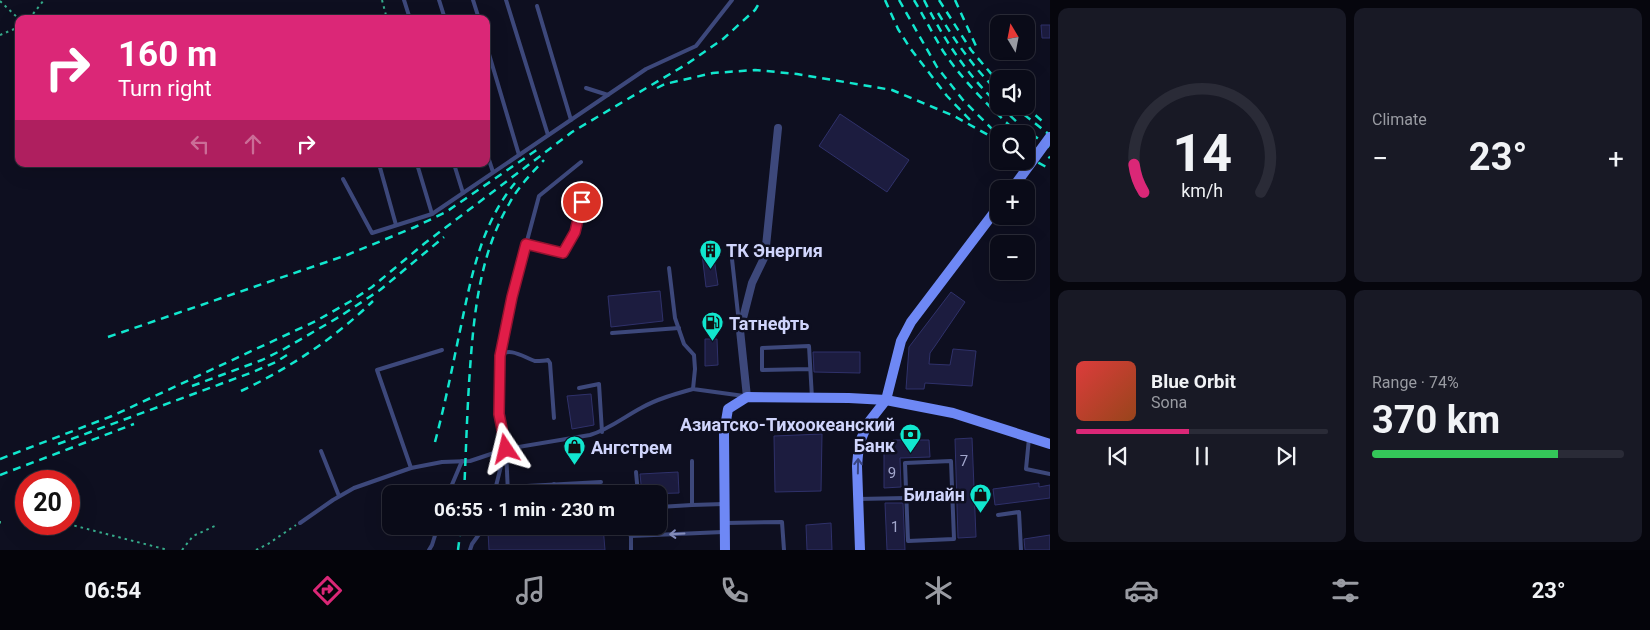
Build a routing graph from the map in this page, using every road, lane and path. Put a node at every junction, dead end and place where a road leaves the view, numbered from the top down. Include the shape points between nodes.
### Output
1 (44, 0) edge
2 (382, 0) edge
3 (404, 0) edge
4 (439, 0) edge
5 (473, 0) edge
6 (506, 0) edge
7 (732, 0) edge
8 (0, 1) edge
9 (537, 6) dead end
10 (15, 15) edge
11 (33, 15) edge
12 (387, 15) edge
13 (409, 15) edge
14 (444, 15) edge
15 (478, 15) edge
16 (15, 29) edge
17 (0, 35) edge
18 (490, 57) edge
19 (586, 88) dead end
20 (608, 95) junction
21 (571, 120) junction
22 (778, 128) dead end
23 (548, 135) junction
24 (1050, 137) edge
25 (519, 155) junction
26 (581, 162) dead end
27 (490, 163) edge
28 (380, 167) edge
29 (418, 167) edge
30 (455, 167) edge
31 (493, 172) junction
32 (343, 179) dead end
33 (1019, 180) edge
34 (463, 193) junction
35 (582, 202) dead end
36 (432, 214) junction
37 (990, 218) edge
38 (396, 226) junction
39 (526, 244) junction
40 (731, 250) dead end
41 (669, 268) dead end
42 (679, 328) junction
43 (740, 330) junction
44 (612, 333) dead end
45 (442, 350) dead end
46 (500, 356) junction
47 (810, 369) junction
48 (578, 388) dead end
49 (693, 389) junction
50 (747, 397) junction
51 (812, 398) junction
52 (886, 400) junction
53 (554, 418) dead end
54 (602, 432) junction
55 (1029, 438) junction
56 (1050, 444) edge
57 (506, 449) junction
58 (322, 451) dead end
59 (462, 461) junction
60 (692, 461) dead end
61 (410, 468) junction
62 (636, 472) dead end
63 (1050, 474) edge
64 (601, 482) dead end
65 (554, 484) joint
66 (452, 485) edge
67 (496, 485) edge
68 (507, 485) edge
69 (530, 485) edge
70 (637, 485) edge
71 (339, 496) junction
72 (906, 498) junction
73 (858, 499) junction
74 (724, 504) junction
75 (692, 505) junction
76 (667, 507) edge
77 (998, 515) dead end
78 (0, 520) edge
79 (300, 522) joint
80 (0, 525) edge
81 (218, 525) dead end
82 (80, 527) edge
83 (724, 527) junction
84 (435, 535) edge
85 (478, 535) edge
86 (631, 536) joint
87 (168, 550) edge
88 (182, 550) edge
89 (256, 550) edge
90 (429, 550) edge
91 (470, 550) edge
92 (631, 550) edge
93 (725, 550) edge
94 (784, 550) edge
95 (860, 550) edge
96 (1021, 550) edge

1 - 11 path
2 - 12 path
3 - 13 lane
4 - 14 lane
5 - 15 lane
6 - 23 lane
7 - 20 lane via 696,46 646,69
8 - 10 path
9 - 21 lane
16 - 17 path
18 - 25 lane
19 - 20 lane
20 - 21 lane
21 - 23 lane
22 - 43 street via 765,256 752,283
23 - 25 lane
24 - 33 main road, bridge
25 - 31 lane
26 - 39 lane via 539,196
27 - 31 lane
28 - 38 lane
29 - 36 lane
30 - 34 lane
31 - 34 lane
32 - 38 lane via 372,233
34 - 36 lane
35 - 39 lane via 575,232 563,253
36 - 38 lane
37 - 52 main road via 911,322 901,341
39 - 46 lane
40 - 43 lane
41 - 42 lane
42 - 44 lane
42 - 49 lane via 684,344 694,355
43 - 50 street
45 - 61 lane via 376,370
46 - 53 lane via 508,351 534,360 548,360
46 - 57 lane via 499,414
47 - 47 lane via 808,346 762,348 762,370
47 - 51 lane
48 - 54 lane via 599,384
49 - 50 lane
49 - 54 lane via 644,407
50 - 51 main road
50 - 74 main road via 728,409 724,433
51 - 52 main road
52 - 55 main road via 953,413
73 -> 52 main road via 859,444 868,423
54 - 57 lane
55 - 56 main road
55 - 63 lane via 1026,469
57 - 59 lane
57 - 67 lane
57 - 68 lane
58 - 71 lane
59 - 61 lane
59 - 66 lane
60 - 75 lane
61 - 71 lane
62 - 70 lane
64 - 65 lane
65 - 69 lane
71 - 79 lane
72 - 72 lane via 905,463 951,461 954,539 908,541
72 - 73 lane
73 - 95 main road
74 - 75 lane
74 - 83 main road
75 - 76 lane
77 - 96 lane via 1019,512
78 - 80 path
79 - 89 path
81 - 88 path via 193,536
82 - 87 path
83 -> 86 lane
83 - 93 main road
83 - 94 lane via 782,522
84 - 90 lane
85 - 91 lane
86 - 92 lane

